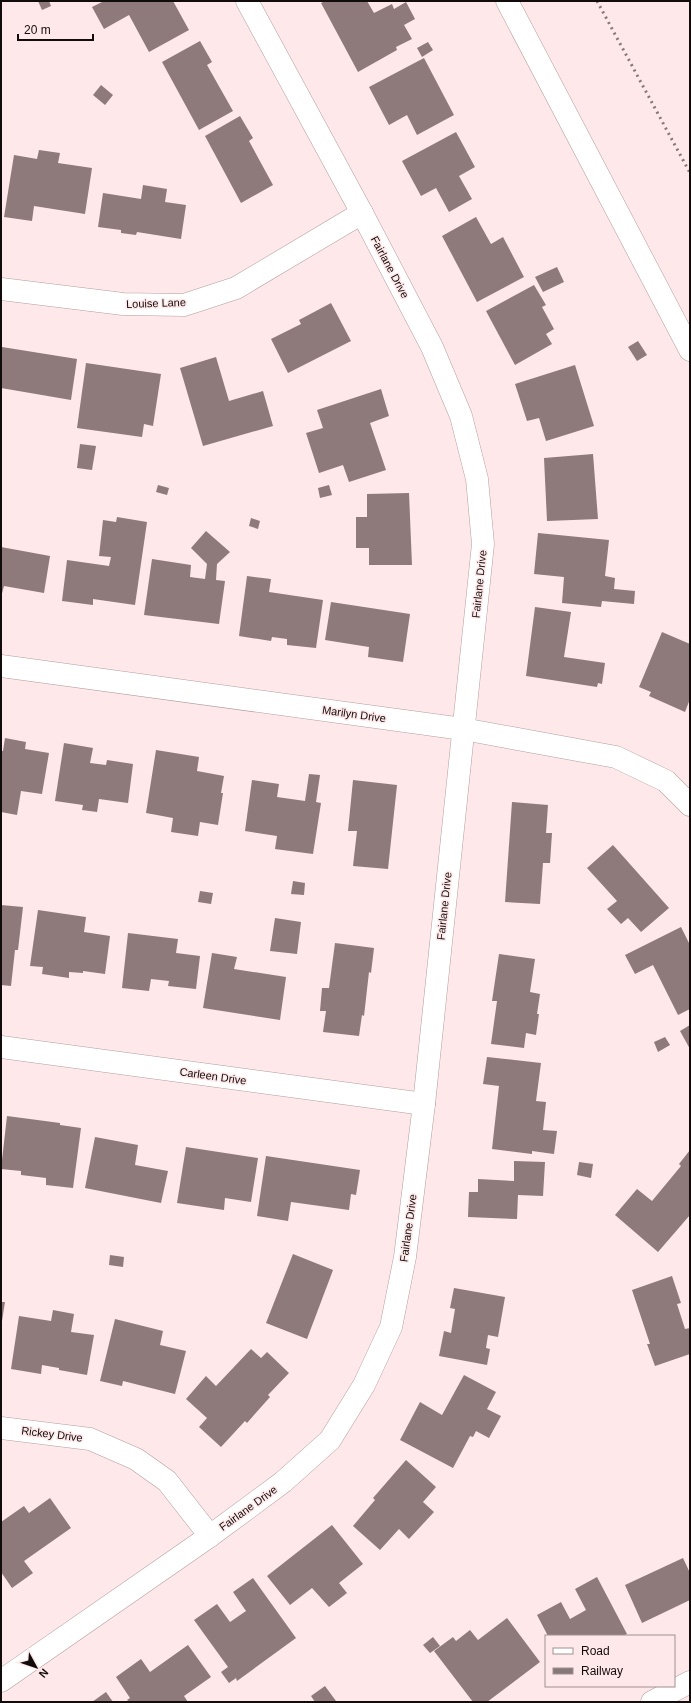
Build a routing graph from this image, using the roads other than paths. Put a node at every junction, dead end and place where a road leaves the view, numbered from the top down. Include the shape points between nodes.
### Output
1 (247, 1) edge
2 (507, 1) edge
3 (362, 213) junction
4 (1, 289) edge
5 (690, 350) edge
6 (1, 666) edge
7 (463, 729) junction
8 (690, 805) edge
9 (1, 1047) edge
10 (424, 1104) junction
11 (1, 1428) edge
12 (210, 1536) junction
13 (1, 1681) edge
14 (690, 1682) edge
15 (652, 1702) edge

1 - 3 street, Fairlane Drive
2 - 5 street
3 - 4 street, Louise Lane via 236,288 184,305 123,304
3 - 7 street, Fairlane Drive via 432,347 461,416 477,479 483,544
6 - 7 street, Marilyn Drive
7 - 8 street, Marilyn Drive via 616,757 666,781
7 - 10 street, Fairlane Drive
9 - 10 street, Carleen Drive
10 - 12 street, Fairlane Drive via 405,1257 391,1327 364,1385 330,1440 284,1482
11 - 12 street, Rickey Drive via 90,1439 136,1459 167,1482
12 - 13 street, Fairlane Drive
14 - 15 street

